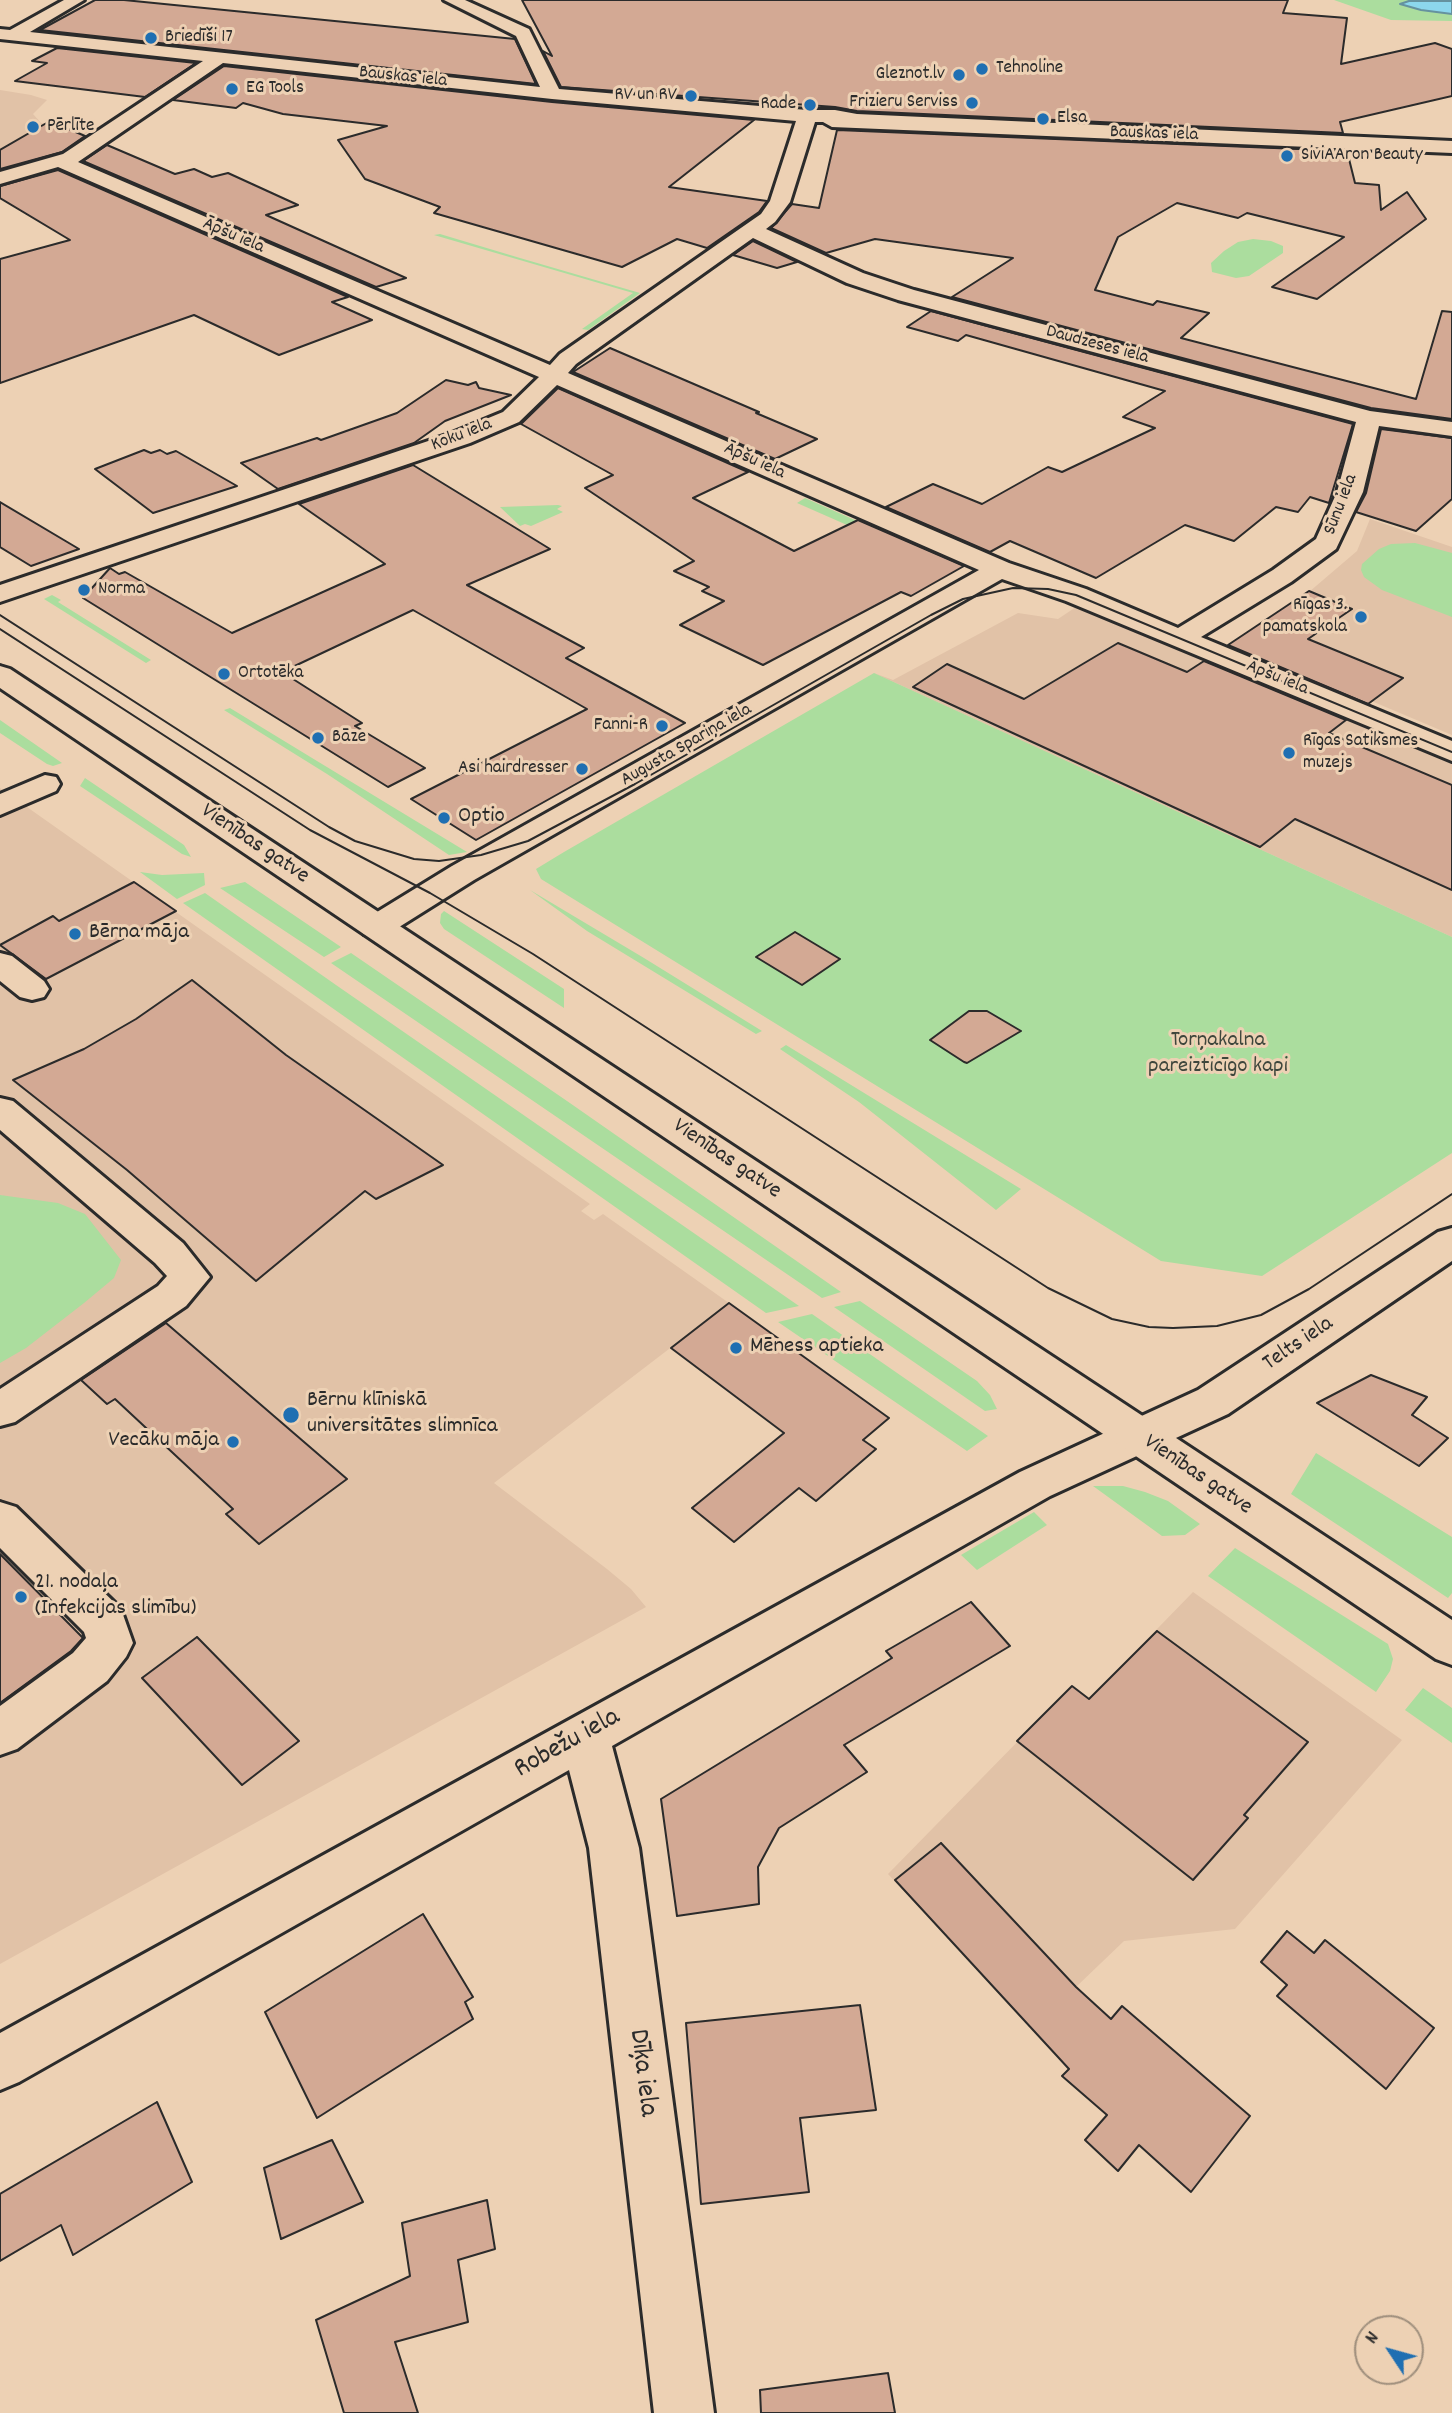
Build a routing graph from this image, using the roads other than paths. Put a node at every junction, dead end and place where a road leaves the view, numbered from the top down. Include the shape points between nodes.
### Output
1 (76, 0) edge
2 (452, 0) edge
3 (512, 11) dead end
4 (523, 33) junction
5 (6, 34) edge
6 (220, 58) junction
7 (552, 94) junction
8 (807, 116) junction
9 (1452, 147) edge
10 (60, 161) junction
11 (0, 178) edge
12 (751, 230) junction
13 (553, 375) junction
14 (1369, 418) junction
15 (1452, 429) edge
16 (1000, 569) junction
17 (0, 594) edge
18 (1179, 639) junction
19 (0, 675) edge
20 (1452, 752) edge
21 (46, 784) dead end
22 (0, 806) edge
23 (376, 927) junction
24 (0, 964) edge
25 (32, 989) dead end
26 (0, 1110) edge
27 (1452, 1242) edge
28 (0, 1410) edge
29 (1140, 1437) junction
30 (0, 1520) edge
31 (1452, 1645) edge
32 (0, 1734) edge
33 (585, 1736) junction
34 (0, 2063) edge
35 (684, 2413) edge

1 - 5 street
2 - 4 street
3 - 4 street
4 - 7 street
5 - 6 street, Bauskas iela
6 - 7 street, Bauskas iela
6 - 10 street via 107,135
7 - 8 street, Bauskas iela
8 - 9 street, Bauskas iela via 843,122
8 - 12 street, Koku iela via 780,202
10 - 11 street
10 - 13 street, Āpšu iela
12 - 13 street, Koku iela via 568,359
12 - 14 street, Daudzeses iela via 855,278 906,295
13 - 16 street, Āpšu iela
13 - 17 street, Koku iela via 511,417 461,438
14 - 15 street, Daudzeses iela
14 - 18 street, Sūnu iela via 1350,492 1327,543
16 - 18 street, Āpšu iela
16 - 23 street, Augusta Spariņa iela via 463,873
18 - 20 street, Āpšu iela
19 - 23 street, Vienības gatve
21 - 22 street
23 - 29 street, Vienības gatve
24 - 25 street
26 - 28 street via 169,1253 190,1277 172,1296
27 - 29 street, Telts iela via 1213,1402
29 - 31 street, Vienības gatve
29 - 33 street, Robežu iela via 1059,1471
30 - 32 street via 105,1623 110,1643 90,1667
33 - 34 street, Robežu iela
33 - 35 street, Dīķa iela via 614,1848

